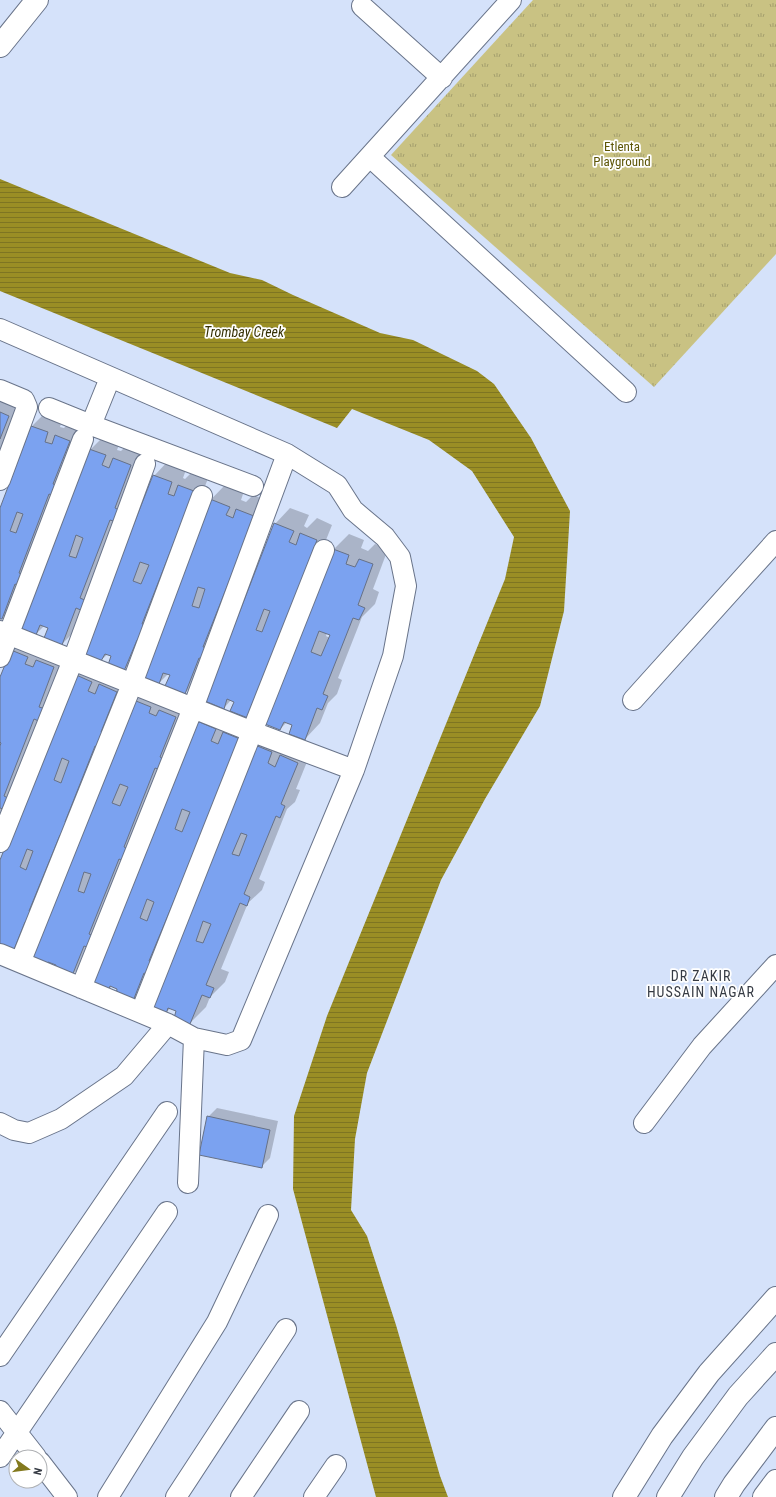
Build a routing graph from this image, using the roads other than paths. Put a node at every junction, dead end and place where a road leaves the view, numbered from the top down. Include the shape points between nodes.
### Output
1 (37, 0) edge
2 (511, 0) edge
3 (362, 6) dead end
4 (0, 46) edge
5 (442, 78) junction
6 (370, 157) junction
7 (342, 188) dead end
8 (0, 329) edge
9 (110, 378) junction
10 (0, 390) edge
11 (626, 392) dead end
12 (49, 408) dead end
13 (87, 432) junction
14 (287, 454) junction
15 (145, 464) dead end
16 (0, 480) edge
17 (254, 486) dead end
18 (202, 496) dead end
19 (776, 540) edge
20 (324, 550) dead end
21 (4, 633) edge
22 (0, 657) edge
23 (73, 660) junction
24 (132, 684) junction
25 (633, 700) dead end
26 (193, 708) junction
27 (253, 732) junction
28 (354, 770) junction
29 (0, 842) edge
30 (24, 953) dead end
31 (0, 954) edge
32 (776, 965) edge
33 (81, 988) junction
34 (141, 1012) junction
35 (168, 1024) junction
36 (194, 1038) junction
37 (167, 1112) dead end
38 (0, 1123) edge
39 (644, 1123) dead end
40 (188, 1183) dead end
41 (168, 1212) dead end
42 (268, 1215) dead end
43 (776, 1298) edge
44 (286, 1329) dead end
45 (776, 1354) edge
46 (0, 1356) edge
47 (0, 1411) edge
48 (299, 1411) dead end
49 (776, 1428) edge
50 (17, 1433) junction
51 (30, 1449) edge
52 (0, 1457) edge
53 (336, 1465) dead end
54 (48, 1472) edge
55 (776, 1481) edge
56 (67, 1497) edge
57 (108, 1497) edge
58 (176, 1497) edge
59 (241, 1497) edge
60 (314, 1497) edge
61 (624, 1497) edge
62 (668, 1497) edge
63 (726, 1497) edge
64 (764, 1497) edge

1 - 4 main road
2 - 5 street
3 - 5 street
5 - 6 street
6 - 7 street
6 - 11 street
8 - 9 street
9 - 13 street
9 - 14 street
10 - 16 street via 24,400 27,407
12 - 13 street
13 - 17 street
13 - 21 street
14 - 26 street
14 - 28 street via 337,485 353,510 385,537 400,557 406,586 393,656
15 - 23 street
18 - 24 street
19 - 25 street
20 - 27 street
21 - 22 street
21 - 23 street
23 - 24 street
23 - 29 street
24 - 26 street
24 - 30 street
26 - 27 street
26 - 33 street
27 - 28 street
27 - 34 street
28 - 36 street via 241,1040 227,1044
31 - 33 street
32 - 39 street via 702,1046
33 - 34 street
34 - 35 street
35 - 36 street
35 - 38 street via 124,1076 62,1119 29,1133 14,1130
36 - 40 street
37 - 46 street
41 - 50 street
42 - 57 street via 217,1322
43 - 61 main road via 709,1373 662,1436
44 - 58 street
45 - 62 main road via 738,1396 693,1457
47 - 50 street
48 - 59 street
49 - 63 main road
50 - 51 street
50 - 52 street
53 - 60 street
54 - 56 street
55 - 64 main road

